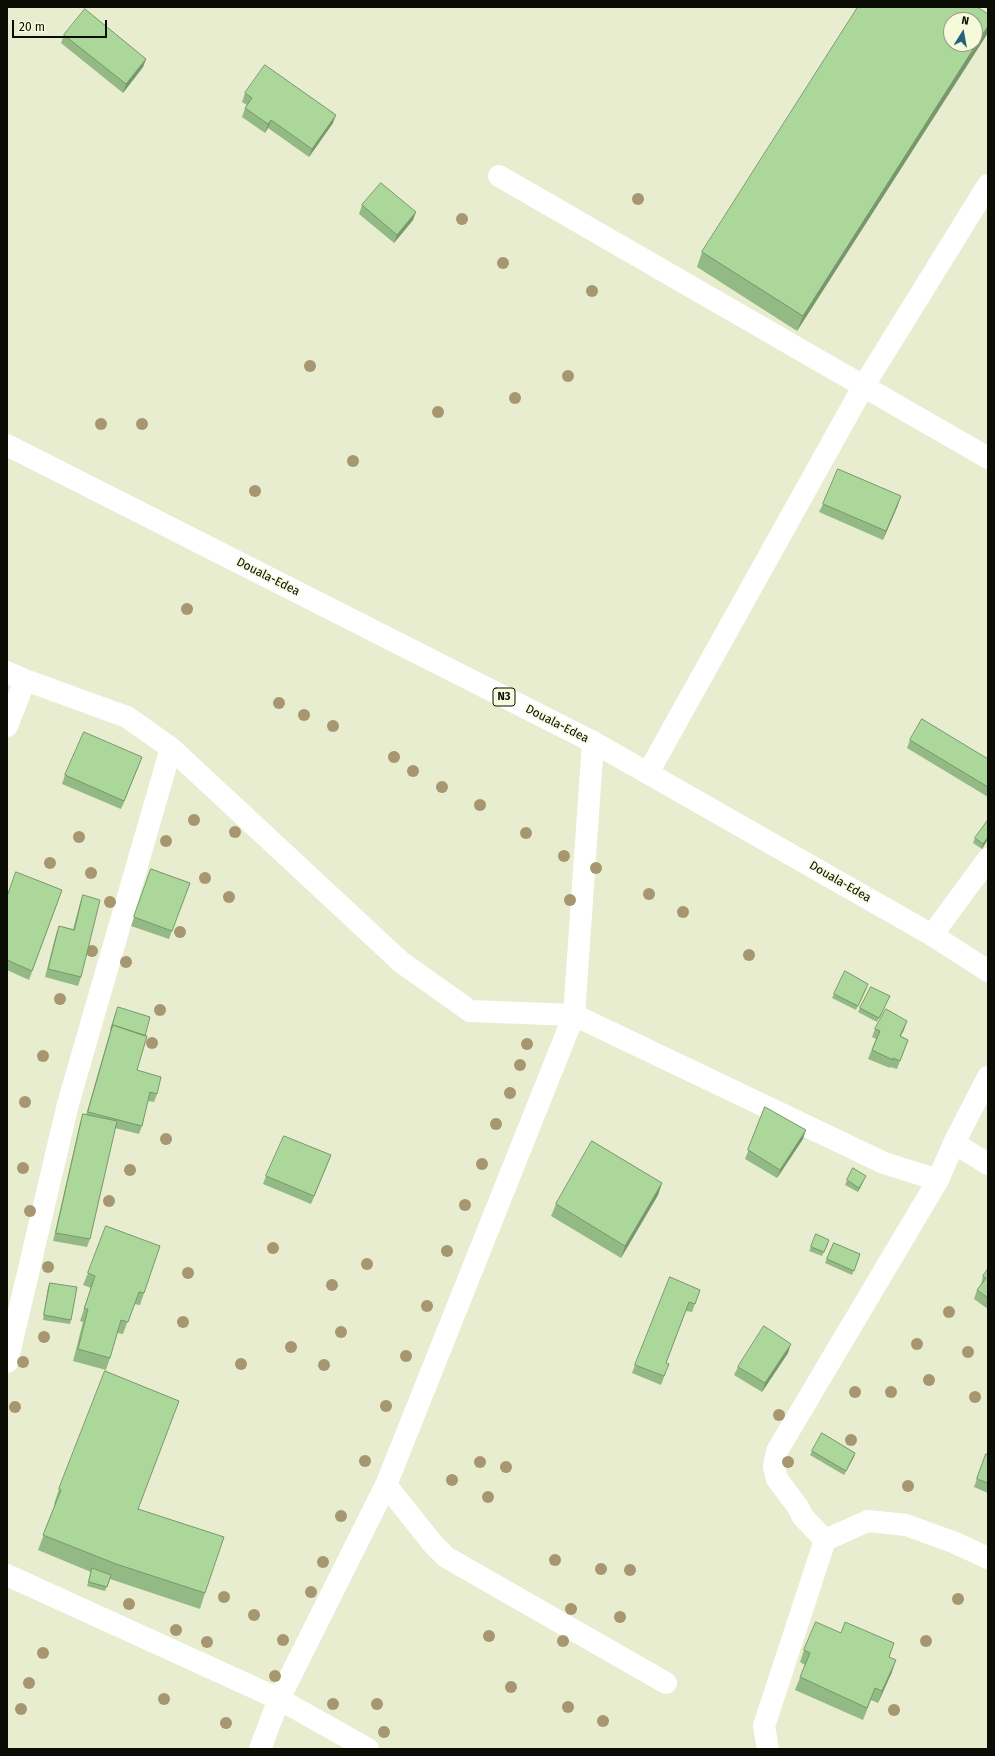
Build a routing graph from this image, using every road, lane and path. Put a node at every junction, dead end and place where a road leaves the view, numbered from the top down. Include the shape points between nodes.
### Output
1 (499, 176) dead end
2 (988, 185) edge
3 (863, 387) junction
4 (7, 445) edge
5 (988, 458) edge
6 (16, 676) edge
7 (7, 726) edge
8 (593, 742) junction
9 (171, 748) junction
10 (648, 773) junction
11 (988, 859) edge
12 (932, 935) junction
13 (988, 971) edge
14 (574, 1015) junction
15 (988, 1077) edge
16 (954, 1143) junction
17 (988, 1164) edge
18 (938, 1180) junction
19 (7, 1362) edge
20 (386, 1485) junction
21 (825, 1540) junction
22 (988, 1558) edge
23 (7, 1575) edge
24 (666, 1683) dead end
25 (279, 1699) junction
26 (260, 1749) edge
27 (368, 1749) edge
28 (768, 1749) edge

1 - 3 main road
2 - 3 main road
3 - 5 main road
3 - 10 main road
4 - 8 main road, Douala-Edea / N3
6 - 7 main road
6 - 9 main road via 127,717
8 - 10 main road, Douala-Edea / N3
8 - 14 main road
9 - 14 main road via 401,962 470,1011
9 - 19 main road via 68,1104
10 - 12 main road, Douala-Edea / N3
11 - 12 main road
12 - 13 main road, Douala-Edea / N3
14 - 18 main road via 884,1163
14 - 20 main road
15 - 16 main road
16 - 17 main road
16 - 18 main road
18 - 21 main road via 777,1451 774,1467 777,1479 803,1517
20 - 24 main road via 432,1544 446,1557
20 - 25 main road
21 - 22 main road via 868,1521 906,1525
21 - 28 main road via 764,1726
23 - 25 main road
25 - 26 main road
25 - 27 main road

